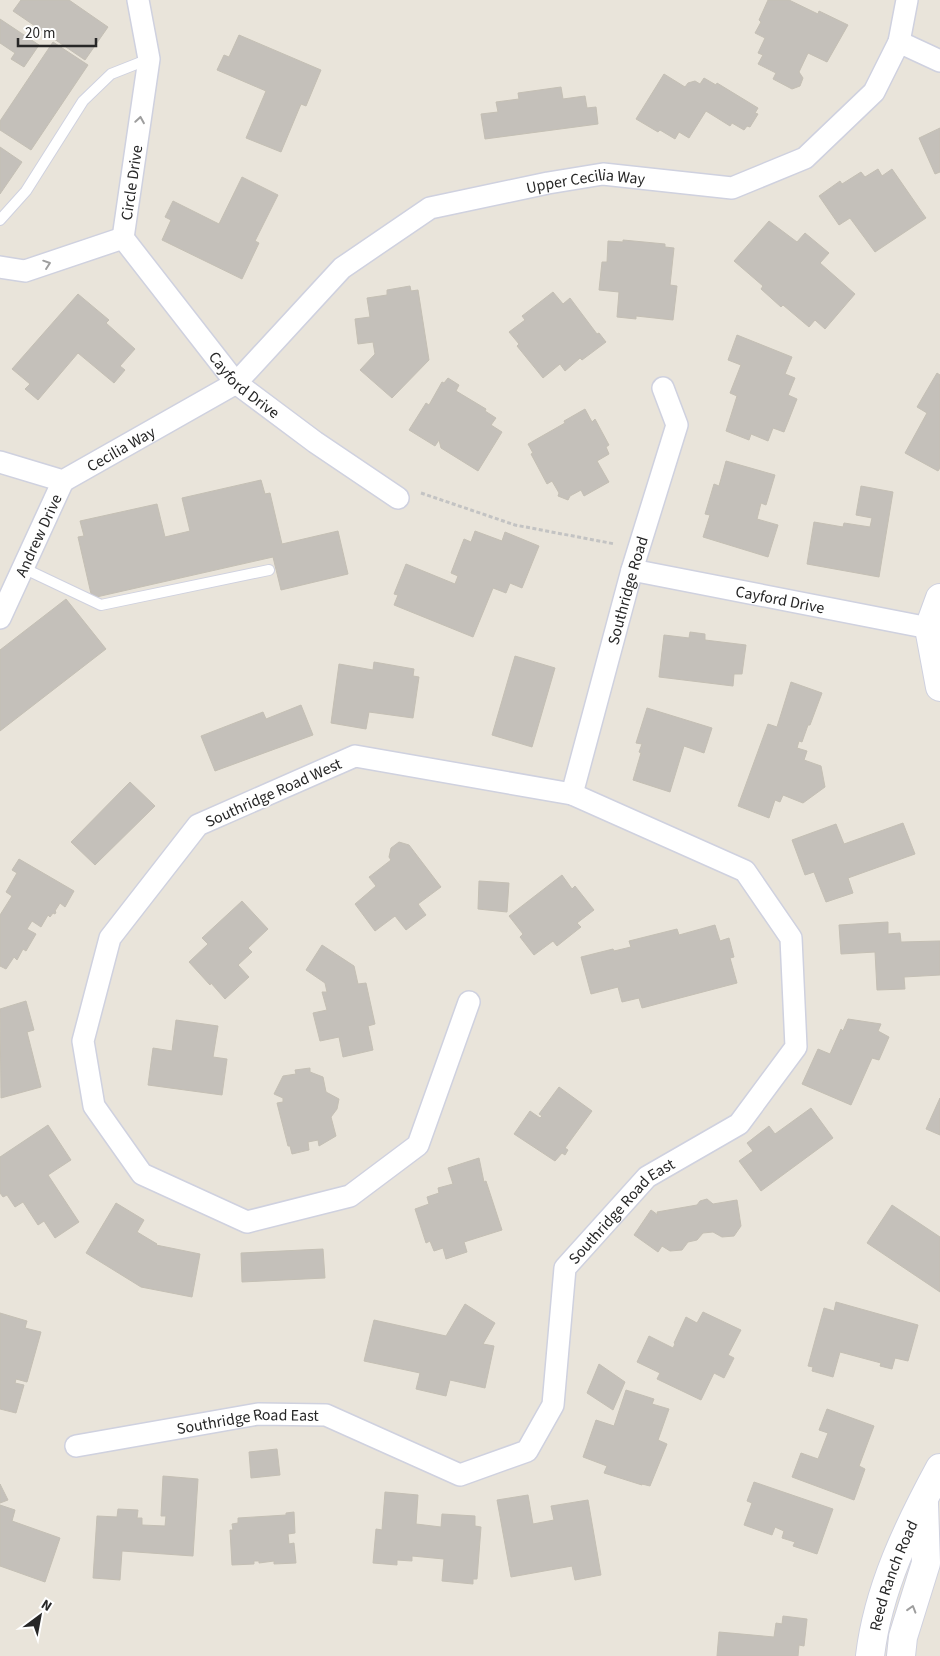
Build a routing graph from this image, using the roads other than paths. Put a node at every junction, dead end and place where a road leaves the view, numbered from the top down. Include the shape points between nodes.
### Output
1 (138, 0) edge
2 (907, 0) edge
3 (899, 42) junction
4 (149, 59) junction
5 (940, 61) edge
6 (0, 220) edge
7 (123, 238) junction
8 (0, 267) edge
9 (236, 383) junction
10 (663, 388) dead end
11 (0, 462) edge
12 (63, 481) junction
13 (407, 495) road end
14 (23, 568) junction
15 (269, 570) dead end
16 (632, 570) junction
17 (940, 598) edge
18 (0, 618) edge
19 (929, 628) junction
20 (940, 686) edge
21 (572, 794) junction
22 (468, 1002) dead end
23 (76, 1446) dead end
24 (940, 1468) edge
25 (932, 1500) edge
26 (870, 1656) edge
27 (901, 1656) edge

1 - 4 street, Circle Drive
2 - 3 street, Upper Cecilia Way
3 - 5 street
3 - 9 street, Upper Cecilia Way via 874,92 805,158 732,188 603,174 430,208 342,268
4 - 6 lane via 111,74 83,101 26,190
7 -> 4 street, Circle Drive
8 -> 7 street, Circle Drive via 25,272
7 - 9 street, Cayford Drive
9 - 12 street, Cecilia Way
9 - 13 street, Cayford Drive via 315,442
10 - 16 street, Southridge Road via 677,425
11 - 12 street
12 - 14 street, Andrew Drive
14 - 15 lane via 101,606
14 - 18 street, Andrew Drive
16 - 19 street, Cayford Drive
16 - 21 street, Southridge Road
17 - 19 street
19 - 20 street
21 - 22 street, Southridge Road West via 355,756 198,825 110,938 82,1041 94,1106 142,1174 247,1222 350,1196 418,1145
21 - 23 street, Southridge Road East via 746,871 791,938 796,1048 739,1124 647,1177 565,1268 553,1405 527,1451 460,1475 326,1416 258,1414
24 - 25 street, Reed Ranch Road
25 - 26 street, Reed Ranch Road via 895,1559 873,1630
27 -> 25 street, Reed Ranch Road via 903,1637 926,1563

